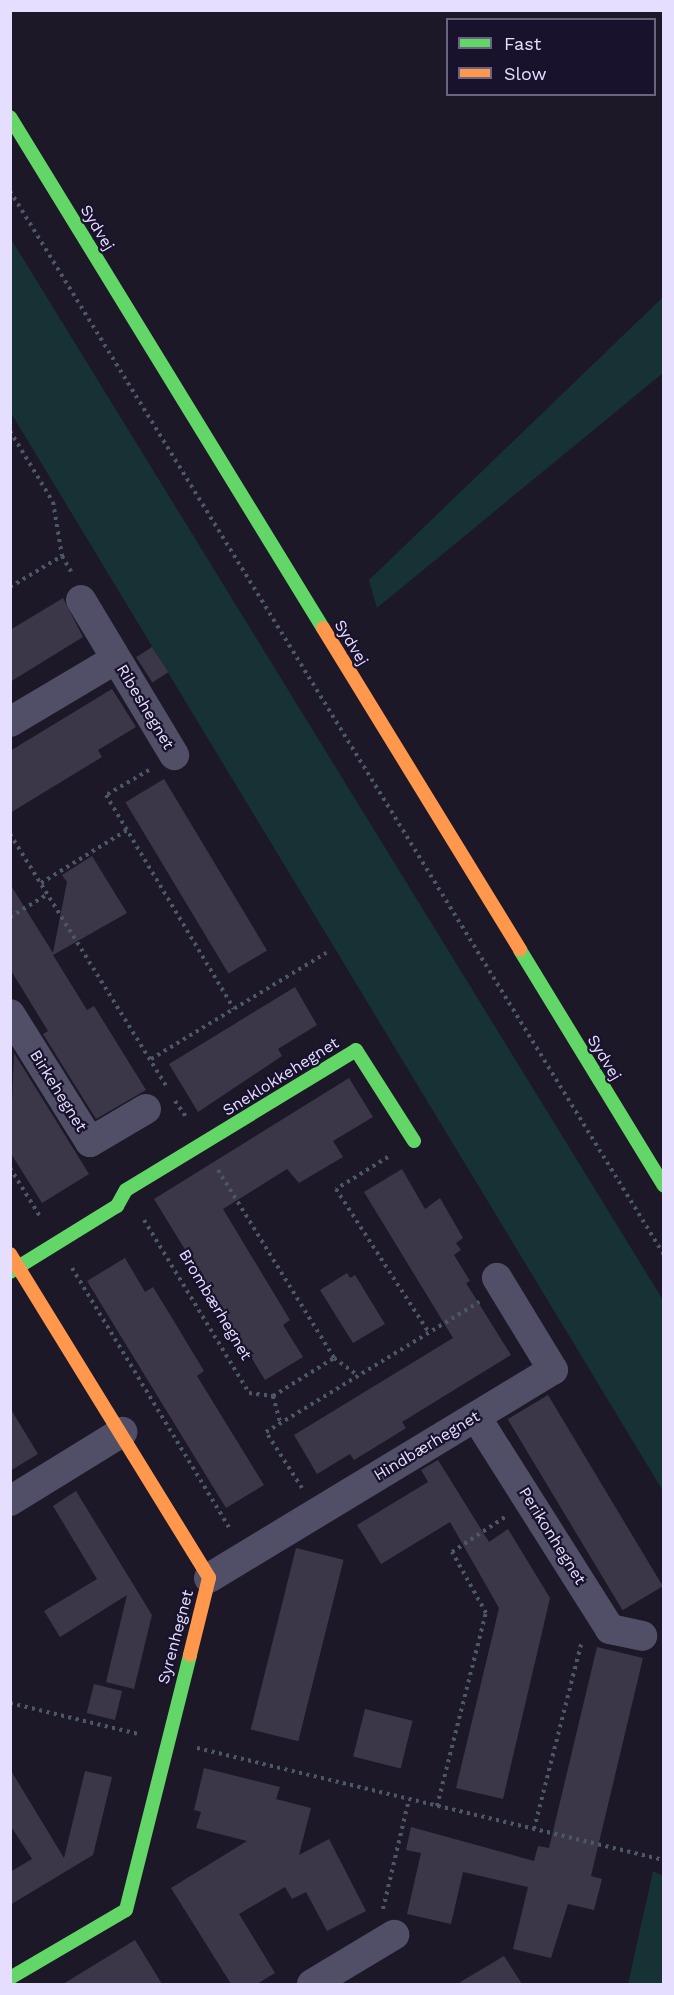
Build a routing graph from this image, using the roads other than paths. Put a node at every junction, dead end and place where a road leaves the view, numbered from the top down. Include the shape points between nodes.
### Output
1 (10, 117) edge
2 (81, 600) road end
3 (116, 659) junction
4 (10, 722) edge
5 (174, 755) road end
6 (10, 1014) edge
7 (146, 1109) dead end
8 (414, 1141) road end
9 (663, 1186) edge
10 (10, 1254) edge
11 (14, 1269) edge
12 (500, 1283) road end
13 (476, 1416) junction
14 (122, 1432) junction
15 (10, 1502) edge
16 (209, 1578) junction
17 (642, 1636) dead end
18 (394, 1935) road end
19 (10, 1978) edge
20 (312, 1984) edge

1 - 9 street, Sydvej
2 - 3 street, Ribeshegnet
3 - 4 street
3 - 5 street, Ribeshegnet
6 - 7 street, Birkehegnet via 90,1142
8 - 11 street, Sneklokkehegnet via 356,1050 126,1190 117,1206
10 - 11 street, Syrenhegnet
11 - 14 street, Syrenhegnet
12 - 13 street, Hindbærhegnet via 553,1370
13 - 16 street, Hindbærhegnet
13 - 17 street, Perikonhegnet via 610,1629
14 - 15 street
14 - 16 street, Syrenhegnet
16 - 19 street, Syrenhegnet via 126,1910
18 - 20 street

